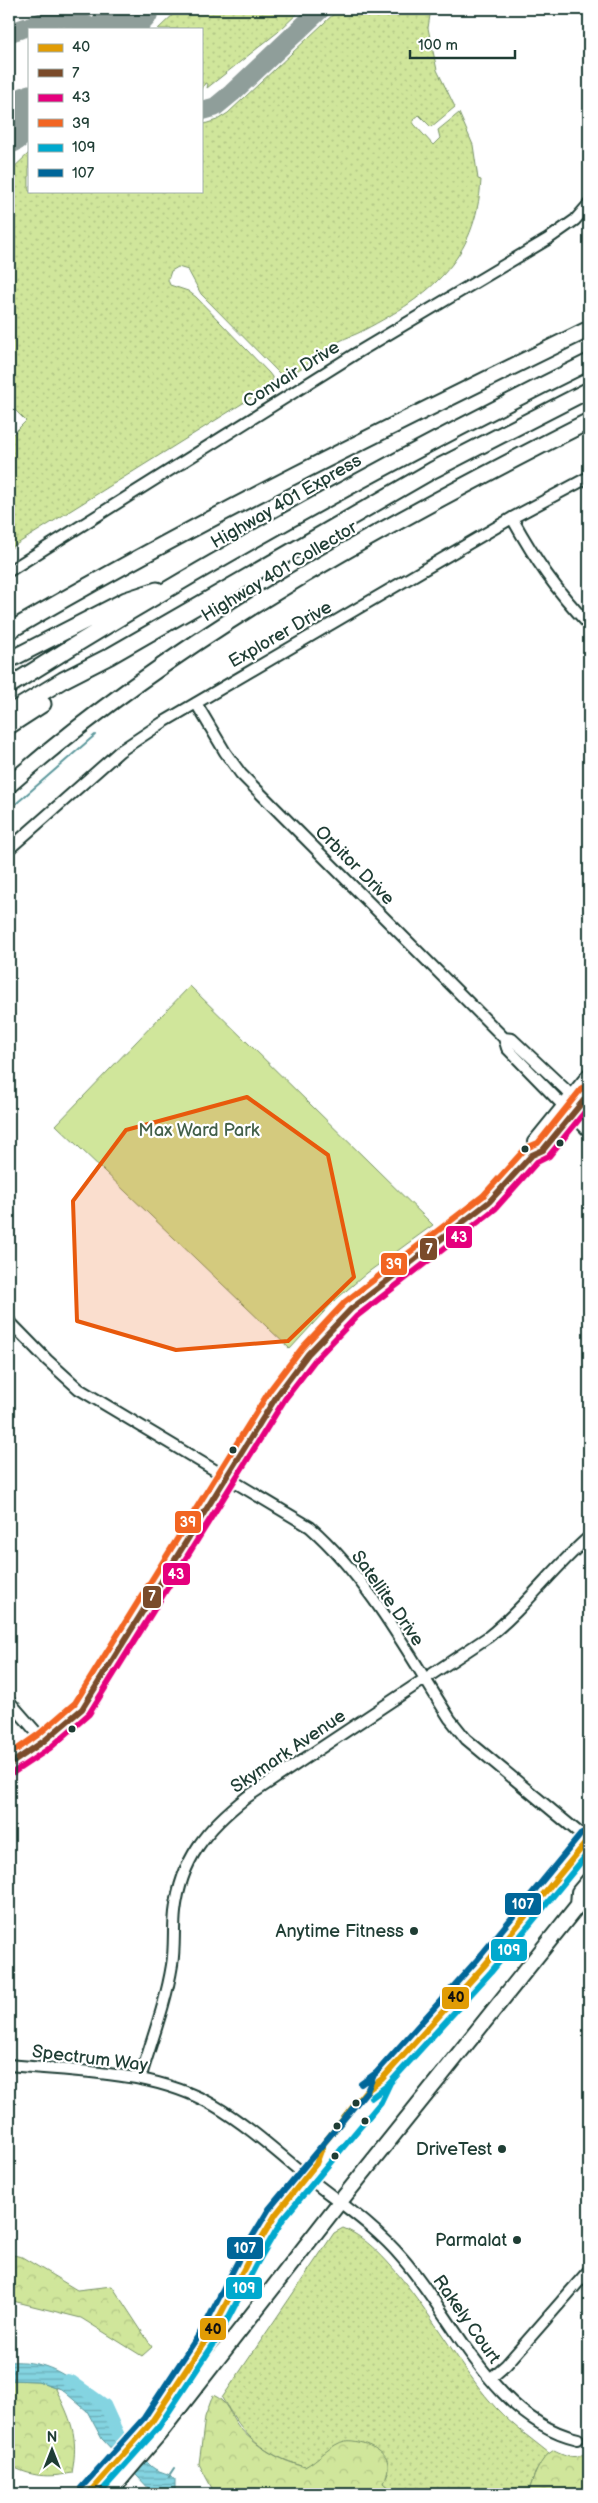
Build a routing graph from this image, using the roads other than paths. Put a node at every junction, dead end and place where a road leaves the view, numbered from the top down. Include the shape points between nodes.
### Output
1 (589, 204) edge
2 (589, 329) edge
3 (589, 362) edge
4 (589, 390) edge
5 (589, 421) edge
6 (589, 477) edge
7 (512, 518) junction
8 (9, 571) edge
9 (184, 581) junction
10 (589, 625) edge
11 (9, 631) edge
12 (110, 656) junction
13 (9, 660) edge
14 (9, 686) edge
15 (196, 703) junction
16 (9, 714) edge
17 (9, 726) edge
18 (9, 786) edge
19 (9, 849) edge
20 (504, 1038) junction
21 (589, 1074) edge
22 (589, 1094) edge
23 (571, 1096) junction
24 (564, 1104) junction
25 (580, 1106) junction
26 (572, 1115) junction
27 (589, 1115) edge
28 (589, 1132) edge
29 (532, 1155) junction
30 (9, 1321) edge
31 (227, 1478) junction
32 (589, 1537) edge
33 (425, 1680) junction
34 (9, 1701) edge
35 (44, 1741) junction
36 (9, 1765) edge
37 (589, 1841) edge
38 (589, 1880) edge
39 (589, 1896) edge
40 (578, 1905) junction
41 (9, 2065) edge
42 (140, 2079) junction
43 (340, 2202) junction
44 (589, 2270) edge
45 (490, 2379) junction
46 (578, 2439) dead end
47 (108, 2494) edge

1 - 8 street, Convair Drive via 575,220 548,239 355,354
2 - 11 highway via 376,433 124,565
3 - 9 highway, Highway 401 Express via 383,467
4 - 12 highway via 433,470
5 - 18 highway, Highway 401 Collector via 275,593 158,668 103,708
6 - 7 street, Explorer Drive
7 - 10 street via 560,594
7 - 15 street, Explorer Drive
9 - 13 highway via 126,600
9 - 14 highway, Highway 401 Express
12 - 16 highway via 63,680
12 - 17 highway via 84,678
15 - 19 street, Explorer Drive via 120,752
15 - 20 street, Orbitor Drive via 241,774
20 - 23 street, Orbitor Drive via 512,1039
20 - 24 street, Orbitor Drive via 507,1048
21 - 23 street
22 - 25 street
23 - 24 street
23 - 25 street, Orbitor Drive
24 - 26 street, Orbitor Drive
24 - 29 street via 533,1142
25 - 26 street
25 - 27 street, Orbitor Drive
26 - 28 street, Orbitor Drive
26 - 29 street via 543,1150
29 - 31 street via 489,1202 334,1324 278,1394
30 - 31 street, Satellite Drive via 80,1389
31 - 33 street, Satellite Drive via 310,1527 330,1546 350,1567
31 - 35 street via 82,1709
32 - 33 street, Skymark Avenue via 504,1625
33 - 37 street, Satellite Drive via 466,1739
33 - 42 street, Skymark Avenue via 247,1797 222,1816 206,1834 188,1864 179,1889 172,1966
34 - 35 street
35 - 36 street
38 - 40 main road via 579,1892
39 - 40 main road
40 - 43 main road
41 - 42 street, Spectrum Way
42 - 43 street, Spectrum Way via 189,2094 222,2110
43 - 45 street, Rakely Court via 403,2258
43 - 47 main road via 159,2434
44 - 45 street
45 - 46 street, Rakely Court via 544,2428

